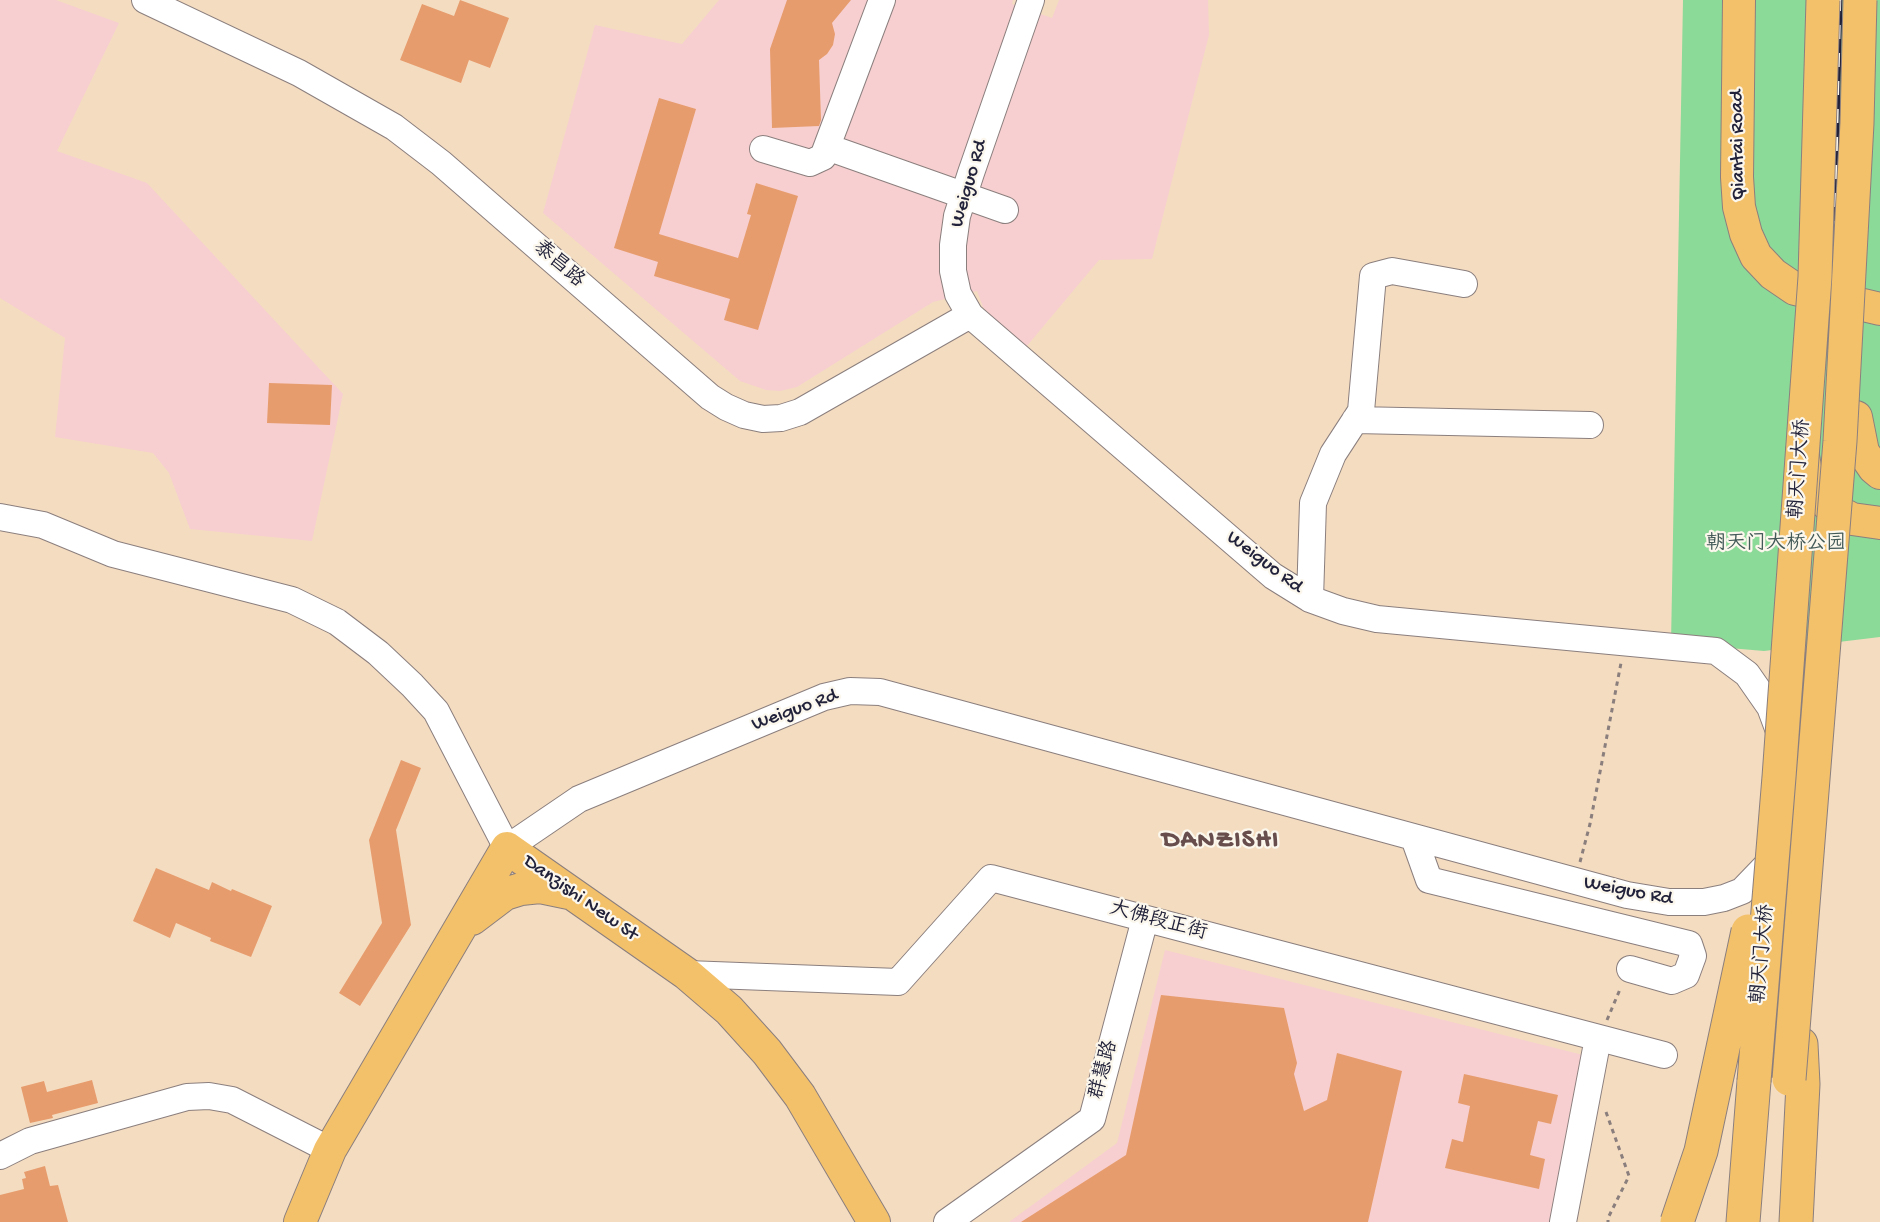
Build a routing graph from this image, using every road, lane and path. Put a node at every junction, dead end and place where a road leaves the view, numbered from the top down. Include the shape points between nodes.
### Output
1 (145, 0) edge
2 (882, 0) edge
3 (1031, 0) edge
4 (1739, 0) edge
5 (1823, 0) edge
6 (1860, 0) edge
7 (827, 147) junction
8 (763, 149) dead end
9 (964, 195) junction
10 (1005, 210) dead end
11 (1464, 284) dead end
12 (1880, 309) edge
13 (970, 315) junction
14 (1856, 417) dead end
15 (1355, 420) junction
16 (1590, 425) dead end
17 (1797, 426) dead end
18 (1880, 473) edge
19 (0, 517) edge
20 (1880, 523) edge
21 (1310, 598) junction
22 (1619, 678) dead end
23 (1779, 777) junction
24 (1414, 838) junction
25 (507, 848) junction
26 (1575, 881) junction
27 (572, 894) junction
28 (1145, 919) junction
29 (461, 928) junction
30 (1630, 969) joint
31 (687, 974) junction
32 (1598, 1038) junction
33 (1664, 1055) dead end
34 (1592, 1071) junction
35 (1796, 1082) junction
36 (330, 1150) junction
37 (0, 1156) edge
38 (300, 1222) edge
39 (874, 1222) edge
40 (947, 1222) edge
41 (1563, 1222) edge
42 (1608, 1222) edge
43 (1677, 1222) edge
44 (1743, 1222) edge
45 (1779, 1222) edge
46 (1796, 1222) edge

1 - 13 street, 泰昌路 via 299,73 393,127 441,163 710,397 744,415 763,419 800,412
2 - 7 street
3 - 9 street, Weiguo Rd
4 - 12 main road, Qiantai Road via 1738,197 1746,234 1756,256 1795,289
5 - 23 highway, 朝天门大桥, bridge via 1815,277
6 - 35 highway, 朝天门大桥, bridge via 1840,441 1798,962
7 - 8 street via 823,158 810,163
7 - 9 street
9 - 10 street
9 - 13 street, Weiguo Rd via 957,216 953,271 958,294
11 - 15 street via 1392,271 1373,276 1361,411
13 - 21 street, Weiguo Rd via 1273,576
14 - 18 main road via 1863,452
15 - 16 street
15 - 21 street via 1333,454 1313,503
17 - 20 main road via 1806,472 1818,493 1831,508 1852,519
19 - 25 street via 43,525 113,554 292,600 337,622 378,654 436,711
21 - 26 street, Weiguo Rd via 1377,620 1716,651 1747,674 1770,706 1784,745 1781,817 1768,864 1742,891 1704,902 1627,896
22 - 26 path
23 - 43 highway, bridge via 1701,1151
23 - 44 highway, 朝天门大桥, bridge
24 - 25 street, Weiguo Rd via 880,692 850,692 824,697 579,799
24 - 26 street, Weiguo Rd
24 - 30 street via 1429,880 1689,944 1693,956 1686,975 1672,981
25 - 27 main road, Danzishi New St
25 - 29 main road, Danzishi New St
27 - 29 main road via 540,887 521,889 505,894
27 - 31 main road, Danzishi New St
28 - 31 street, 大佛段正街 via 991,878 898,982
28 - 32 street, 大佛段正街
28 - 40 street, 群慧路 via 1092,1119
29 - 36 main road, Danzishi New St
30 - 32 path
31 - 39 main road, Danzishi New St via 729,1010 767,1052 800,1096
32 - 33 street, 大佛段正街
32 - 34 street
34 - 41 street
34 - 42 path via 1629,1176
35 - 45 highway
35 - 46 highway
36 - 37 street via 232,1100 209,1096 187,1097 30,1141
36 - 38 main road, Danzishi New St

